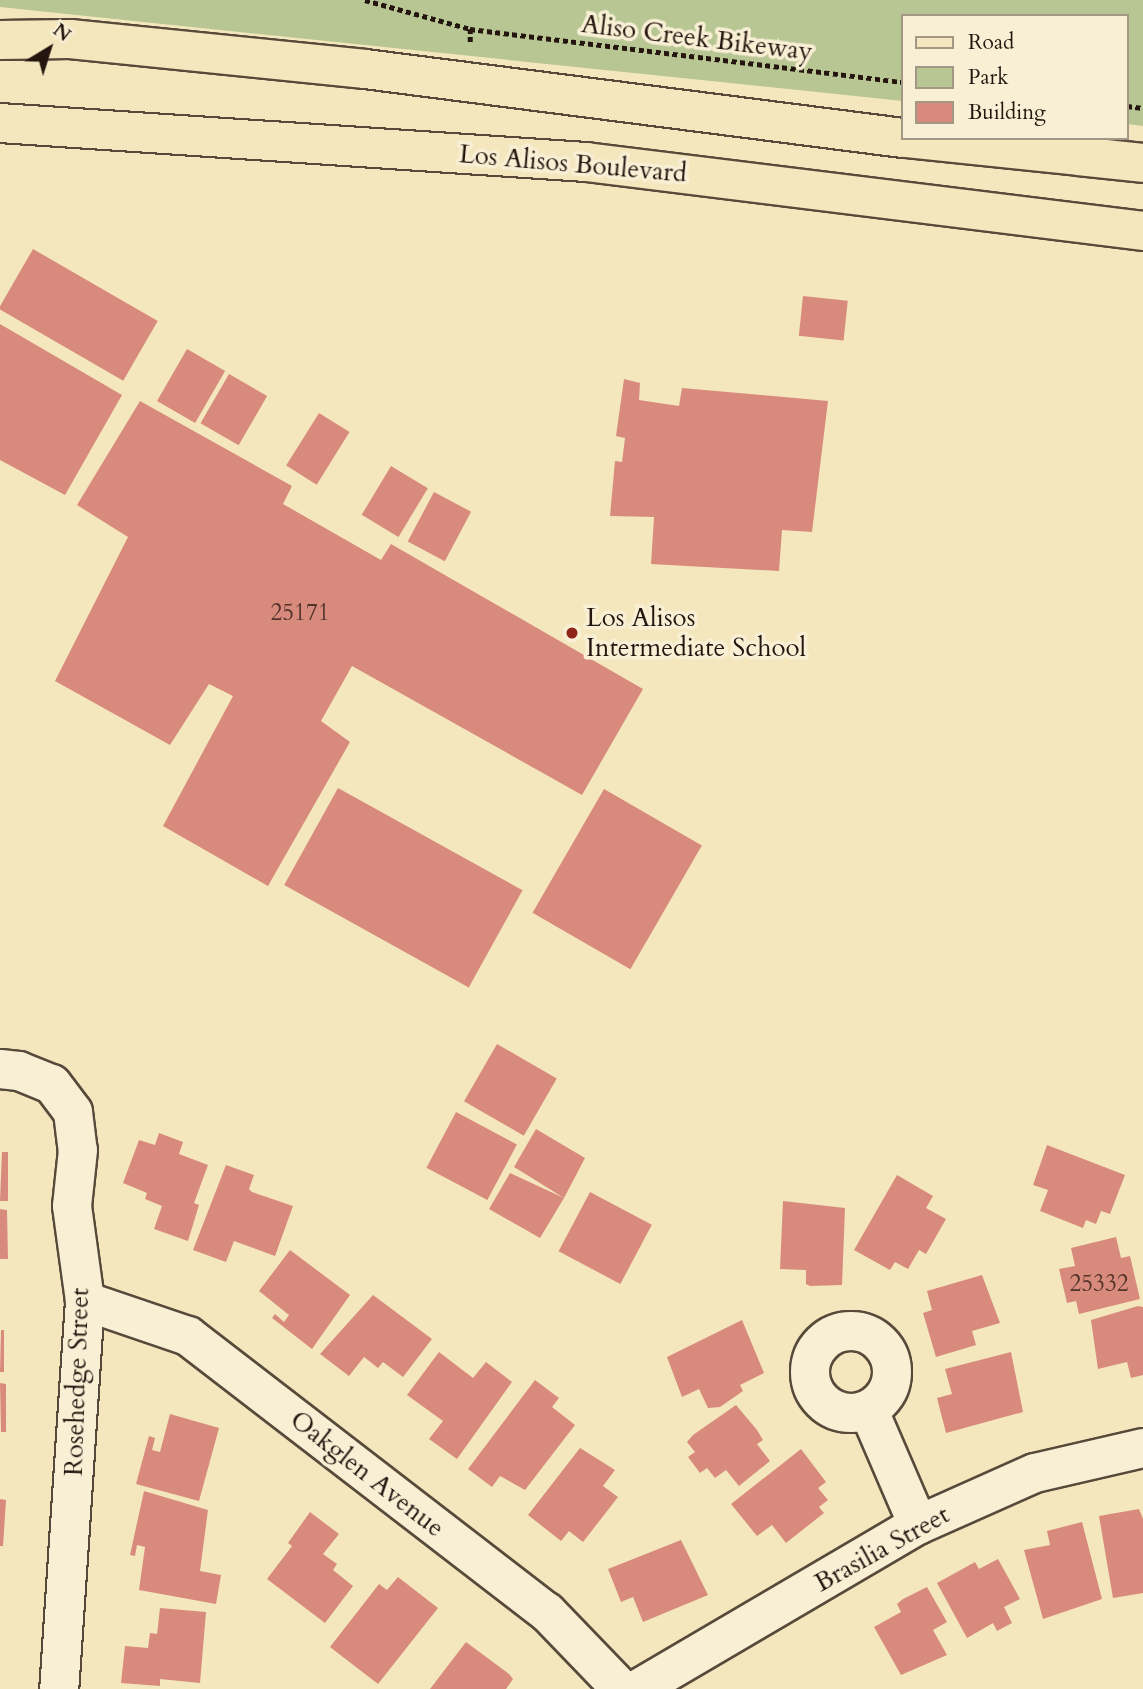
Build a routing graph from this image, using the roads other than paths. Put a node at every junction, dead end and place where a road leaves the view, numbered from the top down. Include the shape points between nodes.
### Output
1 (0, 40) edge
2 (0, 123) edge
3 (902, 138) edge
4 (924, 140) edge
5 (1143, 163) edge
6 (1143, 231) edge
7 (0, 1069) edge
8 (85, 1301) junction
9 (869, 1411) dead end
10 (1143, 1448) edge
11 (918, 1525) junction
12 (59, 1689) edge
13 (621, 1689) edge
14 (638, 1689) edge

1 - 3 main road via 70,38 365,69
2 - 6 main road, Los Alisos Boulevard via 586,162
4 - 5 main road
7 - 8 street, Rosehedge Street via 19,1070 52,1084 73,1112 78,1150 72,1206
8 - 12 street, Rosehedge Street
8 - 13 street, Oakglen Avenue via 188,1336 547,1612
9 - 11 street
10 - 11 street, Brasilia Street via 1035,1473
11 - 14 street, Brasilia Street

